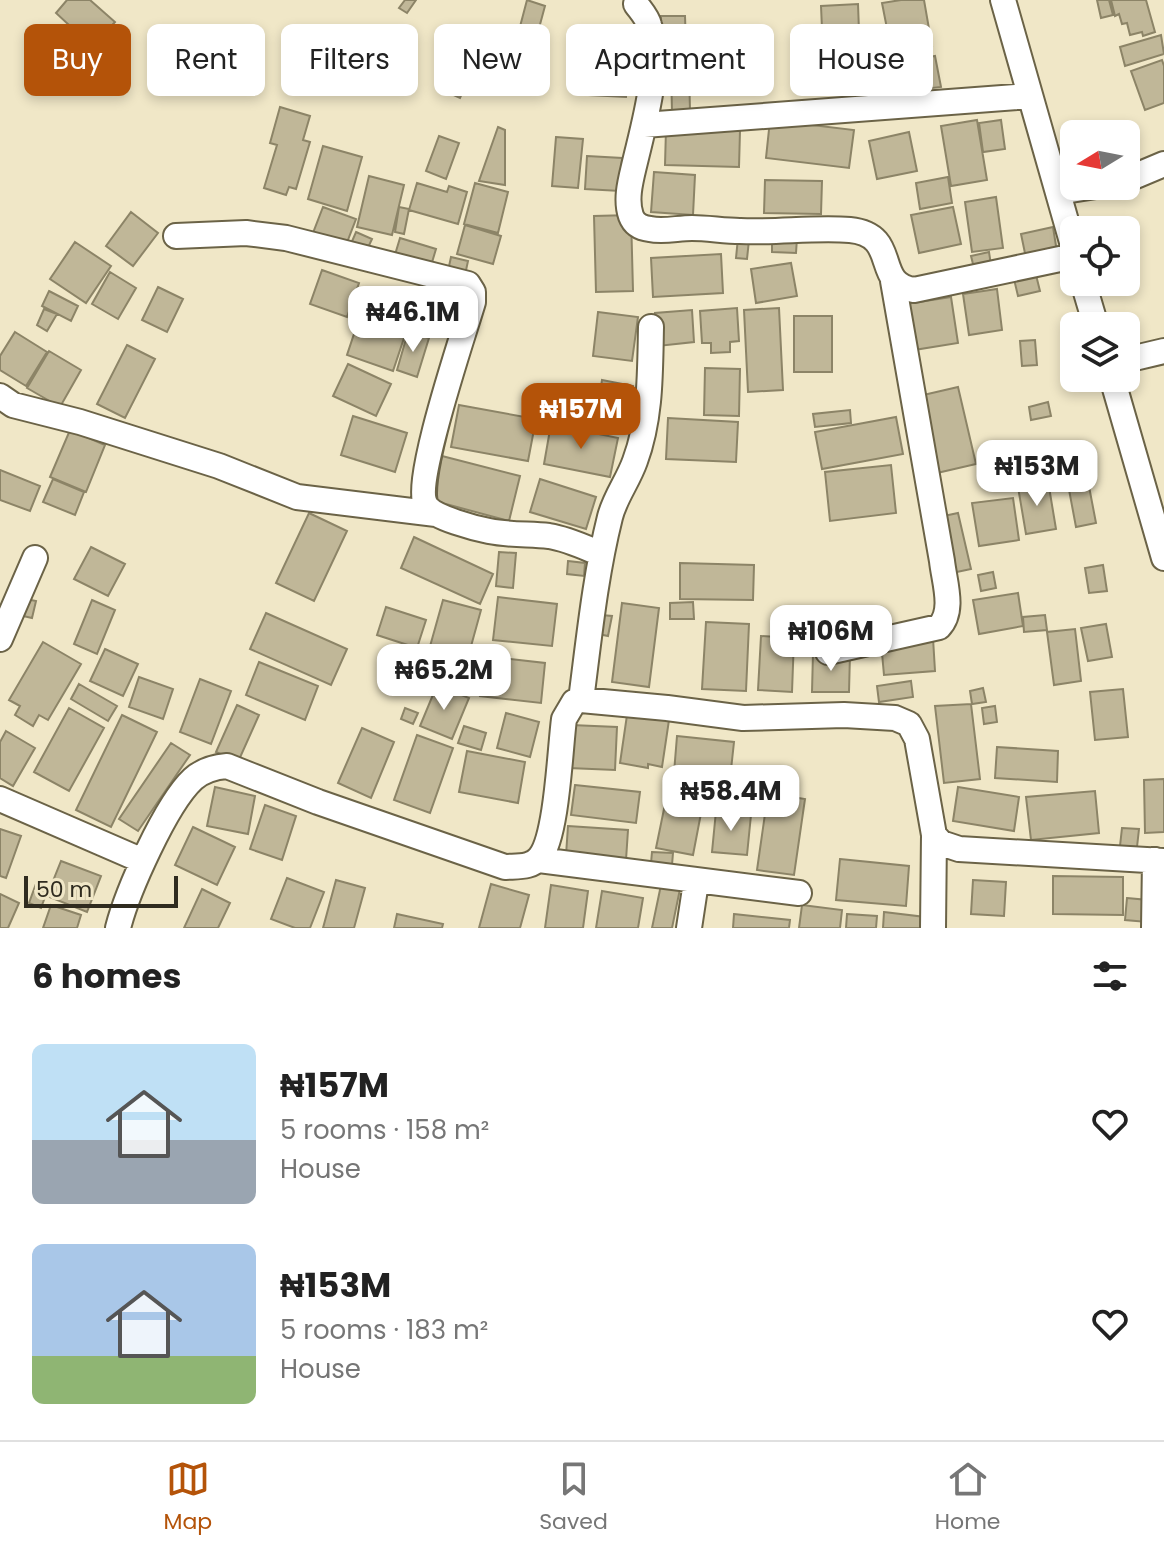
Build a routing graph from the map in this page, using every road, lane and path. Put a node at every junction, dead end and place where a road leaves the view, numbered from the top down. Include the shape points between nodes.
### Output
1 (1003, 0) edge
2 (636, 4) dead end
3 (1030, 96) junction
4 (644, 125) junction
5 (1164, 164) edge
6 (1140, 174) edge
7 (1058, 192) joint
8 (1065, 216) edge
9 (176, 236) dead end
10 (1060, 259) edge
11 (893, 281) junction
12 (651, 327) dead end
13 (1164, 351) edge
14 (1140, 357) edge
15 (1116, 392) edge
16 (0, 396) edge
17 (436, 514) junction
18 (601, 554) junction
19 (35, 558) dead end
20 (1164, 558) edge
21 (0, 639) edge
22 (828, 652) dead end
23 (581, 700) junction
24 (0, 799) edge
25 (934, 835) junction
26 (539, 860) junction
27 (143, 861) junction
28 (1160, 861) edge
29 (696, 882) junction
30 (799, 893) dead end
31 (118, 928) edge
32 (689, 928) edge
33 (933, 928) edge
34 (1154, 928) edge

1 - 3 street
2 - 4 street via 649,22 654,46
3 - 4 street
3 - 7 street
4 - 11 street via 629,188 632,219 638,226 870,234 878,241
5 - 6 street
7 - 8 street
9 - 17 street via 246,233 286,238 468,284 473,302 432,438 422,494
10 - 11 street via 914,290
11 - 22 street via 942,561 946,617 939,627
12 - 18 street via 650,391 642,437 611,512
13 - 14 street
15 - 20 street
16 - 17 street via 13,405 219,466 297,497
17 - 18 street via 486,531 573,541
18 - 23 street
19 - 21 street
23 - 25 street via 743,718 895,718 909,724 917,739
23 - 26 street via 564,719 549,841
24 - 27 street
25 - 28 street via 959,849
25 - 33 street
26 - 27 street via 505,867 227,766 211,767 178,796
26 - 29 street
27 - 31 street
28 - 34 street
29 - 30 street
29 - 32 street

